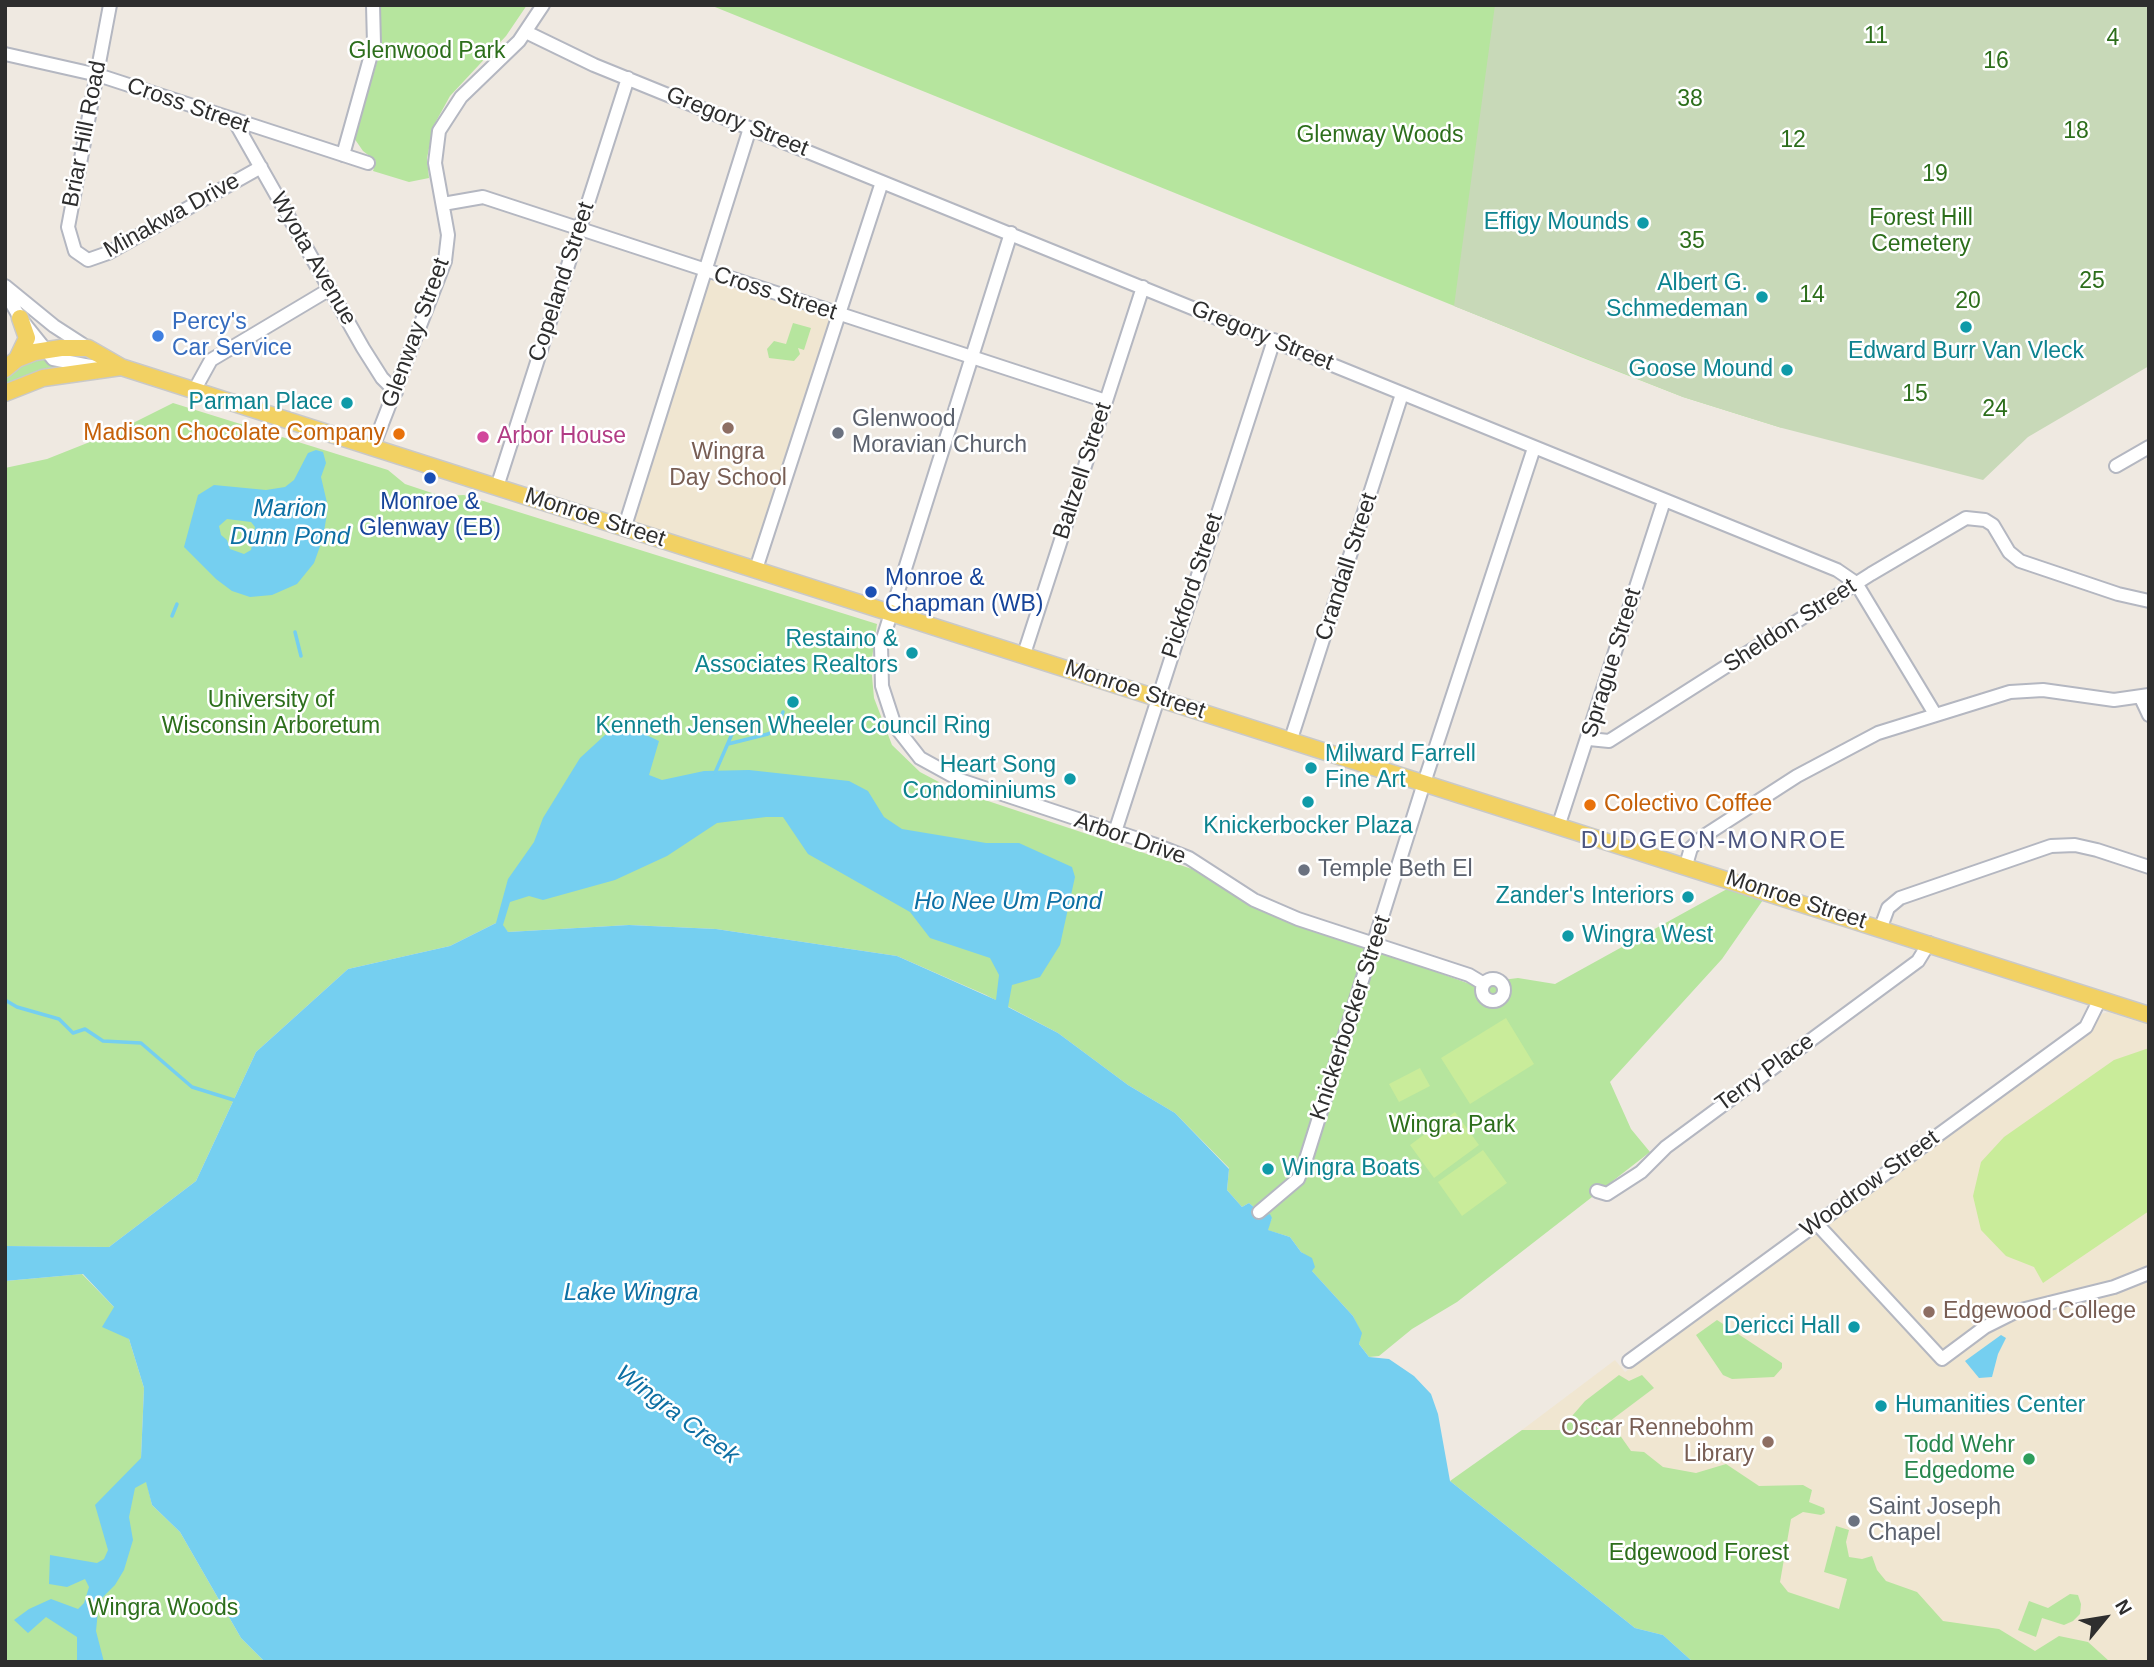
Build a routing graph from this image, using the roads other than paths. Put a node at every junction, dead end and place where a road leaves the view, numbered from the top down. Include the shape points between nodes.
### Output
1 (110, 5) edge
2 (373, 5) edge
3 (543, 5) edge
4 (526, 32) junction
5 (5, 54) edge
6 (98, 75) junction
7 (628, 78) junction
8 (235, 122) junction
9 (750, 128) junction
10 (342, 155) junction
11 (368, 163) dead end
12 (261, 167) junction
13 (882, 182) junction
14 (443, 204) junction
15 (580, 227) junction
16 (1011, 233) junction
17 (83, 258) joint
18 (704, 271) junction
19 (5, 286) edge
20 (1143, 287) junction
21 (330, 289) junction
22 (5, 292) edge
23 (838, 314) junction
24 (20, 318) junction
25 (1274, 340) junction
26 (88, 348) junction
27 (44, 351) junction
28 (972, 358) junction
29 (11, 364) edge
30 (114, 368) junction
31 (195, 389) junction
32 (396, 392) junction
33 (5, 393) edge
34 (1402, 394) junction
35 (1106, 401) junction
36 (373, 447) junction
37 (1534, 447) junction
38 (2149, 447) edge
39 (2116, 466) dead end
40 (497, 487) junction
41 (1664, 501) junction
42 (625, 526) junction
43 (756, 569) junction
44 (1856, 583) junction
45 (2149, 601) edge
46 (891, 611) junction
47 (1024, 654) junction
48 (2145, 696) edge
49 (1158, 697) junction
50 (1935, 714) junction
51 (2149, 715) edge
52 (1291, 739) junction
53 (1589, 739) junction
54 (1424, 783) junction
55 (1559, 824) junction
56 (1115, 832) junction
57 (1686, 865) junction
58 (2149, 867) edge
59 (1881, 927) junction
60 (1929, 943) junction
61 (1375, 944) junction
62 (1484, 984) dead end
63 (2100, 999) junction
64 (2149, 1015) edge
65 (1597, 1191) dead end
66 (1259, 1212) dead end
67 (1817, 1224) junction
68 (2149, 1273) edge
69 (1629, 1361) dead end

1 - 6 street, Briar Hill Road
2 - 10 street via 374,44
3 - 4 street, Glenway Street
4 - 7 street, Gregory Street
4 - 14 street, Glenway Street via 461,97 439,131 435,163
5 - 6 street, Cross Street
6 - 8 street, Cross Street
6 - 17 street, Briar Hill Road via 68,227 72,245
7 - 9 street, Gregory Street
7 - 15 street, Copeland Street
8 - 10 street, Cross Street
8 - 12 street, Wyota Avenue
9 - 13 street, Gregory Street
9 - 18 street
10 - 11 street, Cross Street
12 - 17 street, Minakwa Drive via 108,253 91,260
12 - 21 street, Wyota Avenue
13 - 16 street, Gregory Street
13 - 23 street
14 - 15 street, Cross Street via 483,197
14 - 32 street, Glenway Street via 448,235 445,261
15 - 18 street, Cross Street
15 - 40 street, Copeland Street
16 - 20 street, Gregory Street
16 - 28 street, Arbor Drive
18 - 23 street, Cross Street
18 - 42 street
19 - 26 street
20 - 25 street, Gregory Street
20 - 35 street, Baltzell Street
21 - 31 street via 211,360
21 - 32 street, Wyota Avenue via 382,379
22 - 24 street
23 - 28 street, Cross Street
23 - 43 street
24 - 27 street
24 - 29 main road via 27,338
25 - 34 street, Gregory Street
25 - 49 street, Pickford Street
26 - 27 main road
26 - 30 main road, Monroe Street
27 - 29 main road
27 - 30 street, Monroe Street via 59,362
28 - 35 street, Cross Street
28 - 46 street, Arbor Drive
30 - 31 main road, Monroe Street
30 - 33 main road, Monroe Street via 43,378
31 - 36 main road, Monroe Street
32 - 36 street, Glenway Street
34 - 37 street, Gregory Street
34 - 52 street, Crandall Street
35 - 47 street, Baltzell Street
36 - 40 main road, Monroe Street
37 - 41 street, Gregory Street
37 - 54 street, Knickerbocker Street
38 - 39 street
40 - 42 main road, Monroe Street
41 - 44 street, Gregory Street via 1836,570
41 - 53 street, Sprague Street
42 - 43 main road, Monroe Street
43 - 46 main road, Monroe Street
44 - 45 street, Sheldon Street via 1959,520 1972,518 1993,525 2020,561
44 - 50 street, Gregory Street
44 - 53 street, Sheldon Street via 1609,741
46 - 47 main road, Monroe Street
46 - 56 street, Arbor Drive via 881,645 882,686 894,726 920,758 960,780
47 - 49 main road, Monroe Street
48 - 50 street via 2103,699 2030,690 1989,696
48 - 51 street
49 - 52 main road, Monroe Street
49 - 56 street, Pickford Street
50 - 57 street via 1878,733 1797,776 1704,836 1691,848
52 - 54 main road, Monroe Street
53 - 55 street, Sprague Street
54 - 55 main road, Monroe Street
54 - 61 street, Knickerbocker Street
55 - 57 main road, Monroe Street
56 - 61 street, Arbor Drive via 1189,858 1254,900
57 - 59 main road, Monroe Street
58 - 59 street via 2075,845 2052,846 1900,898 1888,908
59 - 60 main road, Monroe Street
60 - 63 main road, Monroe Street
60 - 65 street, Terry Place via 1918,961 1666,1147 1641,1172 1607,1195
61 - 62 street, Arbor Drive
61 - 66 street, Knickerbocker Street via 1298,1179
63 - 64 main road, Monroe Street
63 - 67 street, Woodrow Street via 2086,1027
67 - 68 street via 1942,1359 1985,1326 2017,1311 2114,1287
67 - 69 street, Woodrow Street

